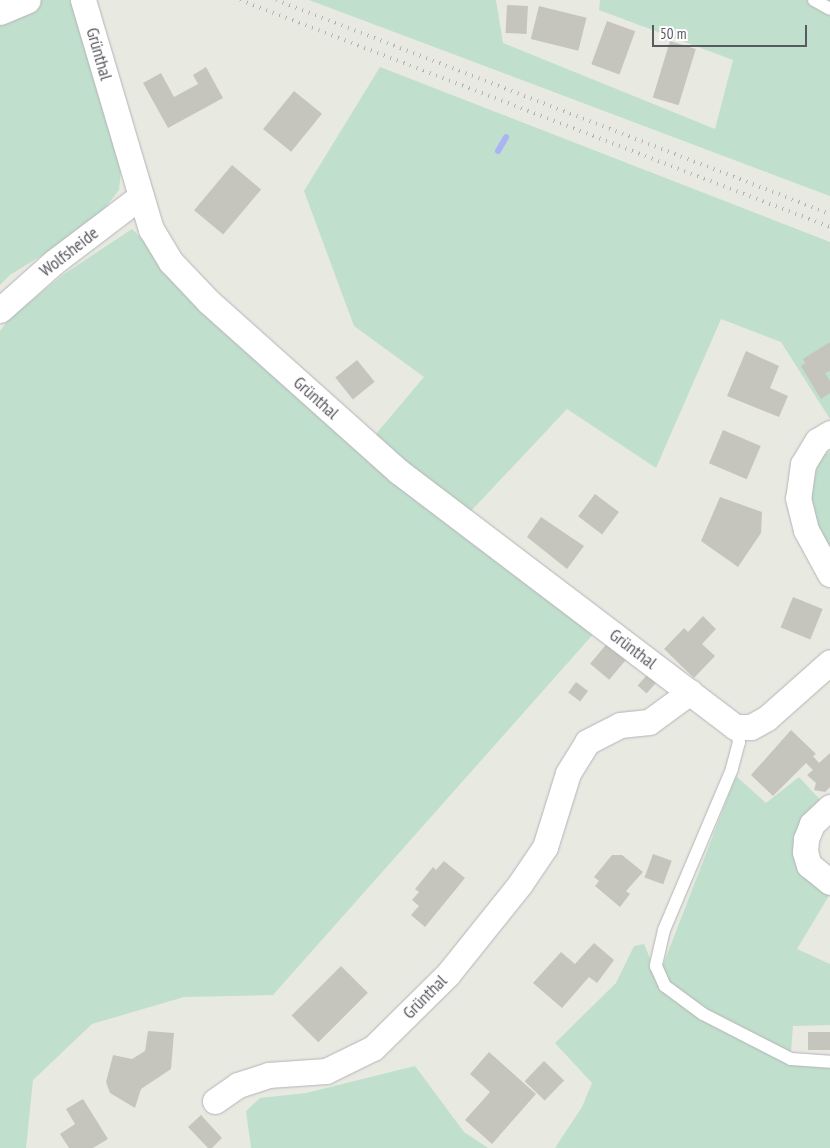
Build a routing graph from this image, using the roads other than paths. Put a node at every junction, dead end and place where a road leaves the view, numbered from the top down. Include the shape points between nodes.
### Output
1 (28, 0) edge
2 (84, 0) edge
3 (814, 0) edge
4 (830, 10) edge
5 (0, 12) edge
6 (141, 196) junction
7 (0, 310) edge
8 (830, 433) edge
9 (830, 574) edge
10 (830, 662) edge
11 (690, 692) junction
12 (735, 727) junction
13 (830, 807) edge
14 (830, 882) edge
15 (830, 1062) edge
16 (215, 1101) dead end

1 - 5 street
2 - 6 street, Grünthal
3 - 4 lane
6 - 7 street, Wolfsheide via 54,262
6 - 11 street, Grünthal via 151,229 171,262 209,302 398,471
8 - 9 street via 817,441 803,464 798,498 806,530
10 - 12 street via 767,718 751,727
11 - 12 street, Grünthal
11 - 16 street, Grünthal via 649,722 620,725 587,742 568,773 545,847 520,884 448,974 373,1048 326,1071 268,1075 238,1085
12 - 15 lane via 739,742 732,769 664,930 656,966 665,986 702,1014 791,1059
13 - 14 street via 812,824 805,852 809,866

